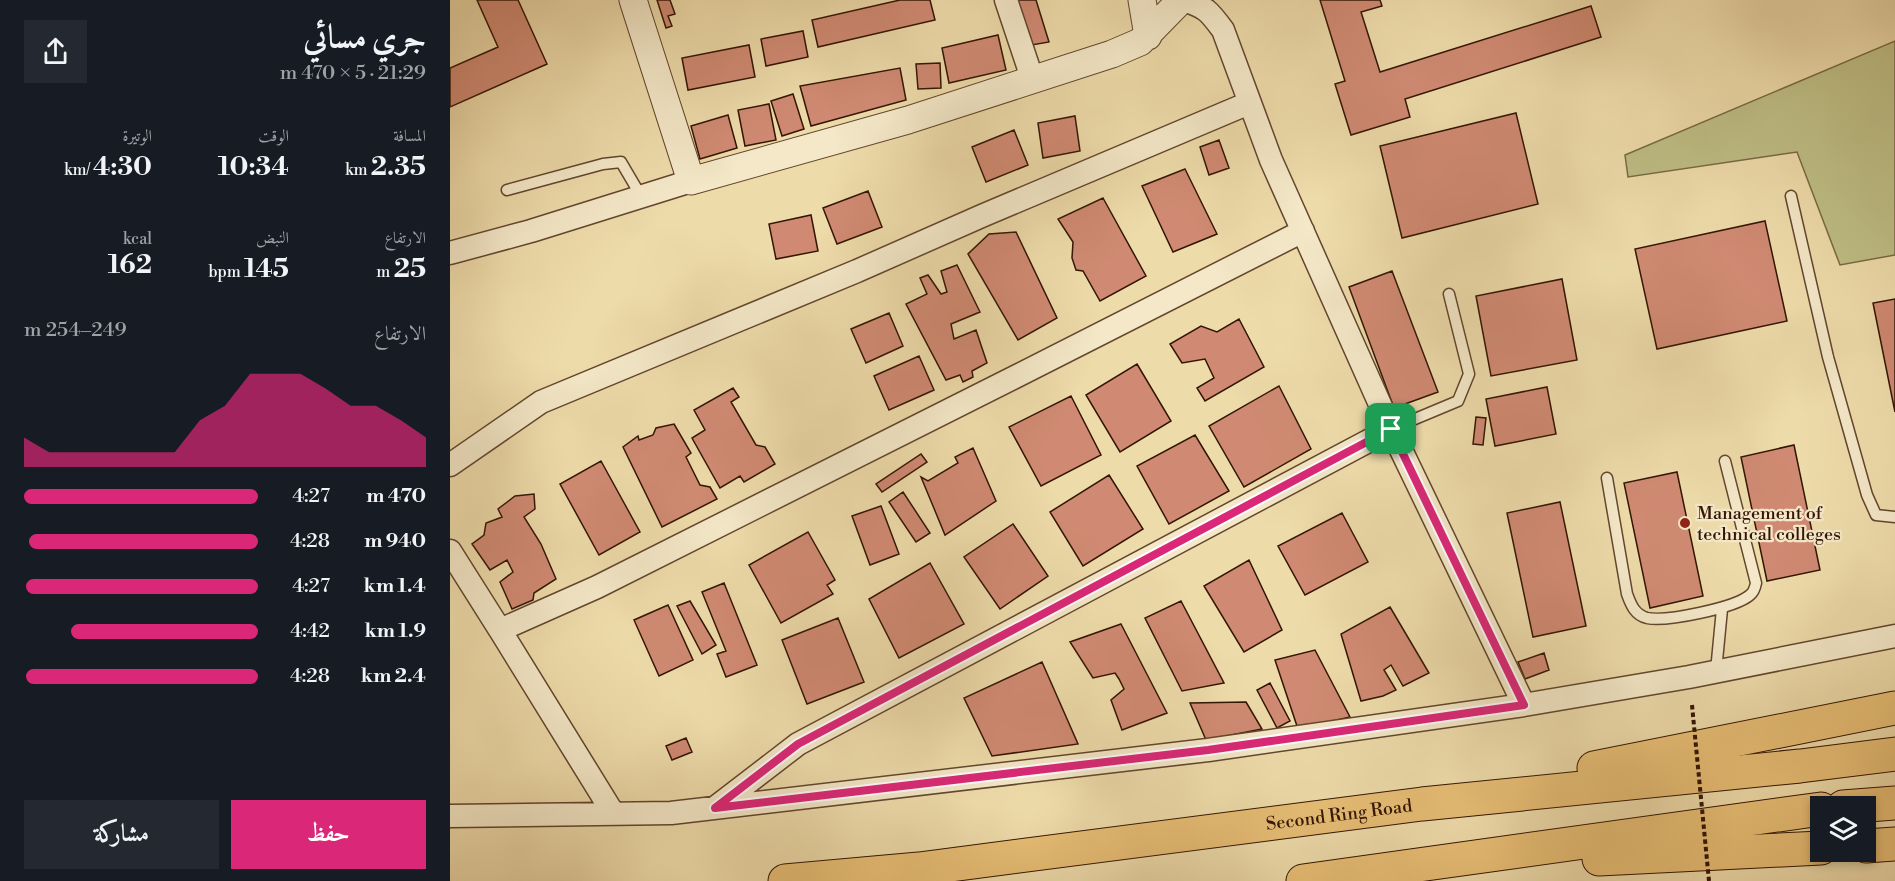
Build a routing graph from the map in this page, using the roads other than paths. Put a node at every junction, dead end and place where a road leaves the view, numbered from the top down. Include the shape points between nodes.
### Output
1 (633, 0) edge
2 (1006, 0) edge
3 (1142, 0) edge
4 (1182, 0) edge
5 (1148, 36) junction
6 (1033, 81) junction
7 (1249, 102) junction
8 (691, 181) junction
9 (507, 190) dead end
10 (641, 196) junction
11 (1791, 196) dead end
12 (1303, 231) junction
13 (450, 253) edge
14 (1449, 294) dead end
15 (1391, 429) junction
16 (1725, 461) dead end
17 (450, 465) edge
18 (1607, 478) dead end
19 (1895, 517) edge
20 (450, 550) edge
21 (1722, 609) junction
22 (500, 630) junction
23 (1895, 636) edge
24 (1716, 672) junction
25 (1524, 705) junction
26 (1895, 708) edge
27 (1895, 754) edge
28 (1895, 803) edge
29 (1422, 804) junction
30 (1876, 804) edge
31 (715, 808) junction
32 (1810, 811) edge
33 (612, 813) junction
34 (450, 816) edge
35 (1895, 844) edge
36 (1876, 845) edge
37 (1810, 849) edge
38 (1432, 864) junction
39 (785, 881) edge
40 (1303, 881) edge

1 - 8 street
2 - 6 street
3 - 5 street
4 - 5 street
4 - 7 street via 1210,12 1223,30
5 - 6 street via 1112,54
6 - 8 street
7 - 12 street
7 - 17 street via 541,402
8 - 10 street
9 - 10 lane via 621,162
10 - 13 street
11 - 19 lane via 1828,357 1867,495 1876,515
12 - 15 street
12 - 22 street via 608,582
14 - 15 lane via 1469,374 1463,390 1458,400
15 - 25 street
15 - 31 street via 798,744
16 - 21 lane via 1756,583 1749,596
18 - 21 lane via 1627,594 1634,610 1645,618 1660,618
20 - 22 street
21 - 24 lane
22 - 33 street
23 - 24 street
24 - 25 street
25 - 31 street via 1208,750
26 - 29 highway
27 - 29 highway, Second Ring Road
28 - 30 highway
29 - 39 highway, Second Ring Road via 919,869
31 - 33 street
32 - 38 highway
33 - 34 street
35 - 36 highway
37 - 38 highway
38 - 40 highway

